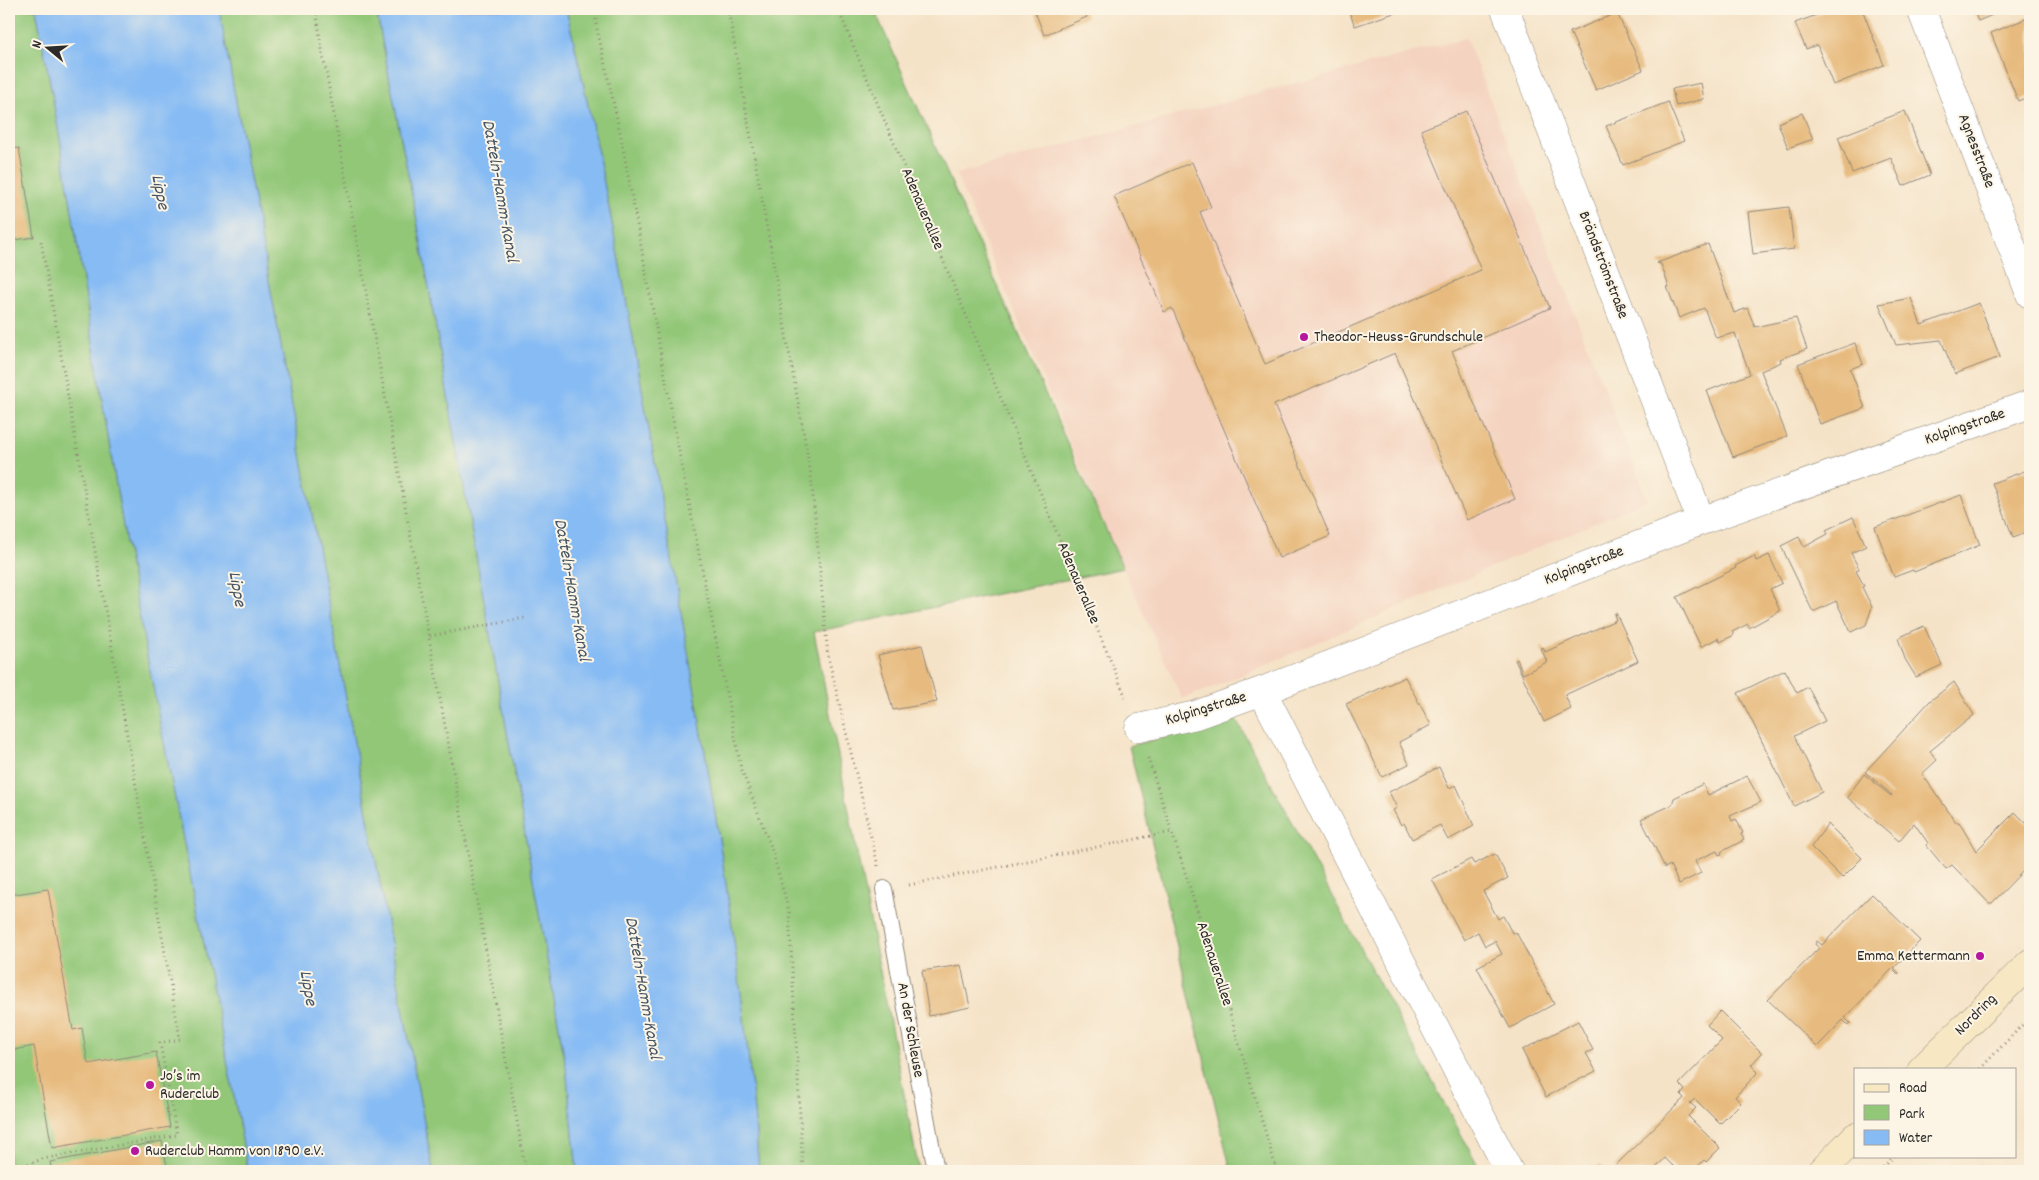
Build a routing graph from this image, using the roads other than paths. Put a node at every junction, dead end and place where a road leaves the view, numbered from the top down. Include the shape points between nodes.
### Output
1 (1505, 9) edge
2 (1921, 9) edge
3 (2030, 294) edge
4 (2030, 404) edge
5 (1701, 521) junction
6 (1262, 691) junction
7 (1139, 728) road end
8 (884, 889) road end
9 (2030, 963) edge
10 (1923, 1068) edge
11 (1854, 1138) edge
12 (936, 1171) edge
13 (1508, 1171) edge
14 (1822, 1171) edge

1 - 5 street, Brändströmstraße
2 - 3 street, Agnesstraße
4 - 5 street, Kolpingstraße
5 - 6 street, Kolpingstraße
6 - 7 street, Kolpingstraße via 1196,715
6 - 13 street
8 - 12 lane, An der Schleuse
9 - 10 main road, Nordring
11 - 14 main road

